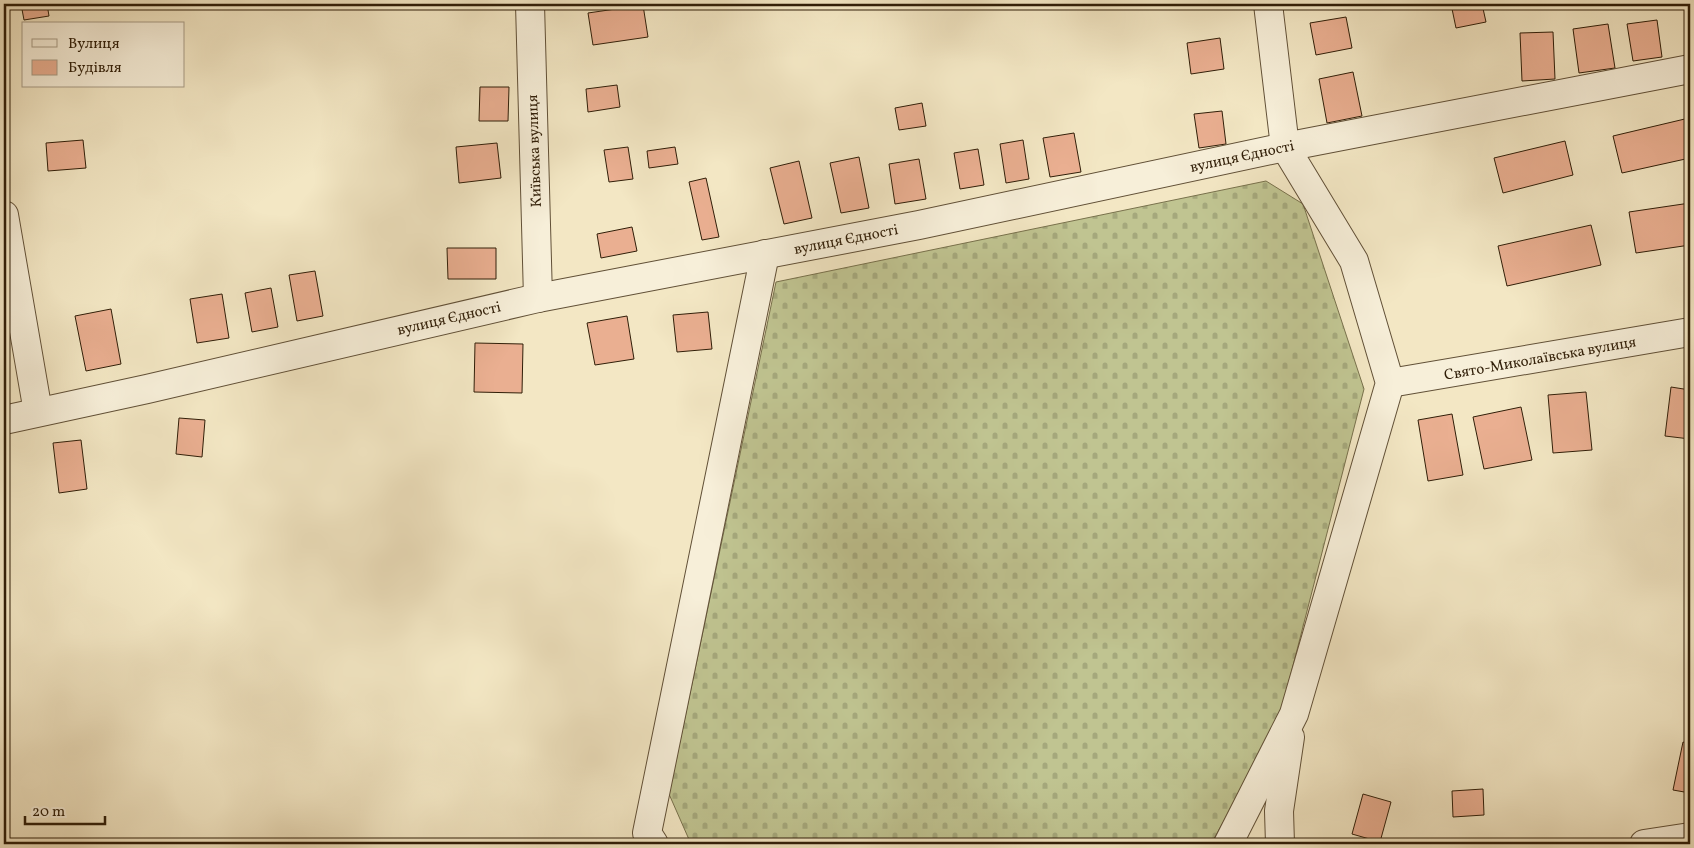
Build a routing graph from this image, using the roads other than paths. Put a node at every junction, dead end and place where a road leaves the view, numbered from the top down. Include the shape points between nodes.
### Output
1 (530, 4) edge
2 (1268, 4) edge
3 (1690, 69) edge
4 (1285, 147) junction
5 (4, 215) edge
6 (764, 254) junction
7 (538, 298) junction
8 (1690, 332) edge
9 (1390, 383) junction
10 (38, 412) junction
11 (4, 420) edge
12 (1294, 714) junction
13 (1690, 837) edge
14 (654, 844) edge
15 (1228, 844) edge
16 (1280, 844) edge
17 (1644, 844) edge

1 - 7 street, Київська вулиця
2 - 4 street
3 - 4 street, вулиця Єдності
4 - 6 street, вулиця Єдності via 955,218
4 - 9 street via 1354,261
5 - 10 street
6 - 7 street, вулиця Єдності
6 - 14 street via 648,833
7 - 10 street, вулиця Єдності
8 - 9 street, Свято-Миколаївська вулиця
9 - 12 street
10 - 11 street, вулиця Єдності
12 - 15 street
12 - 16 street via 1279,811
13 - 17 street

